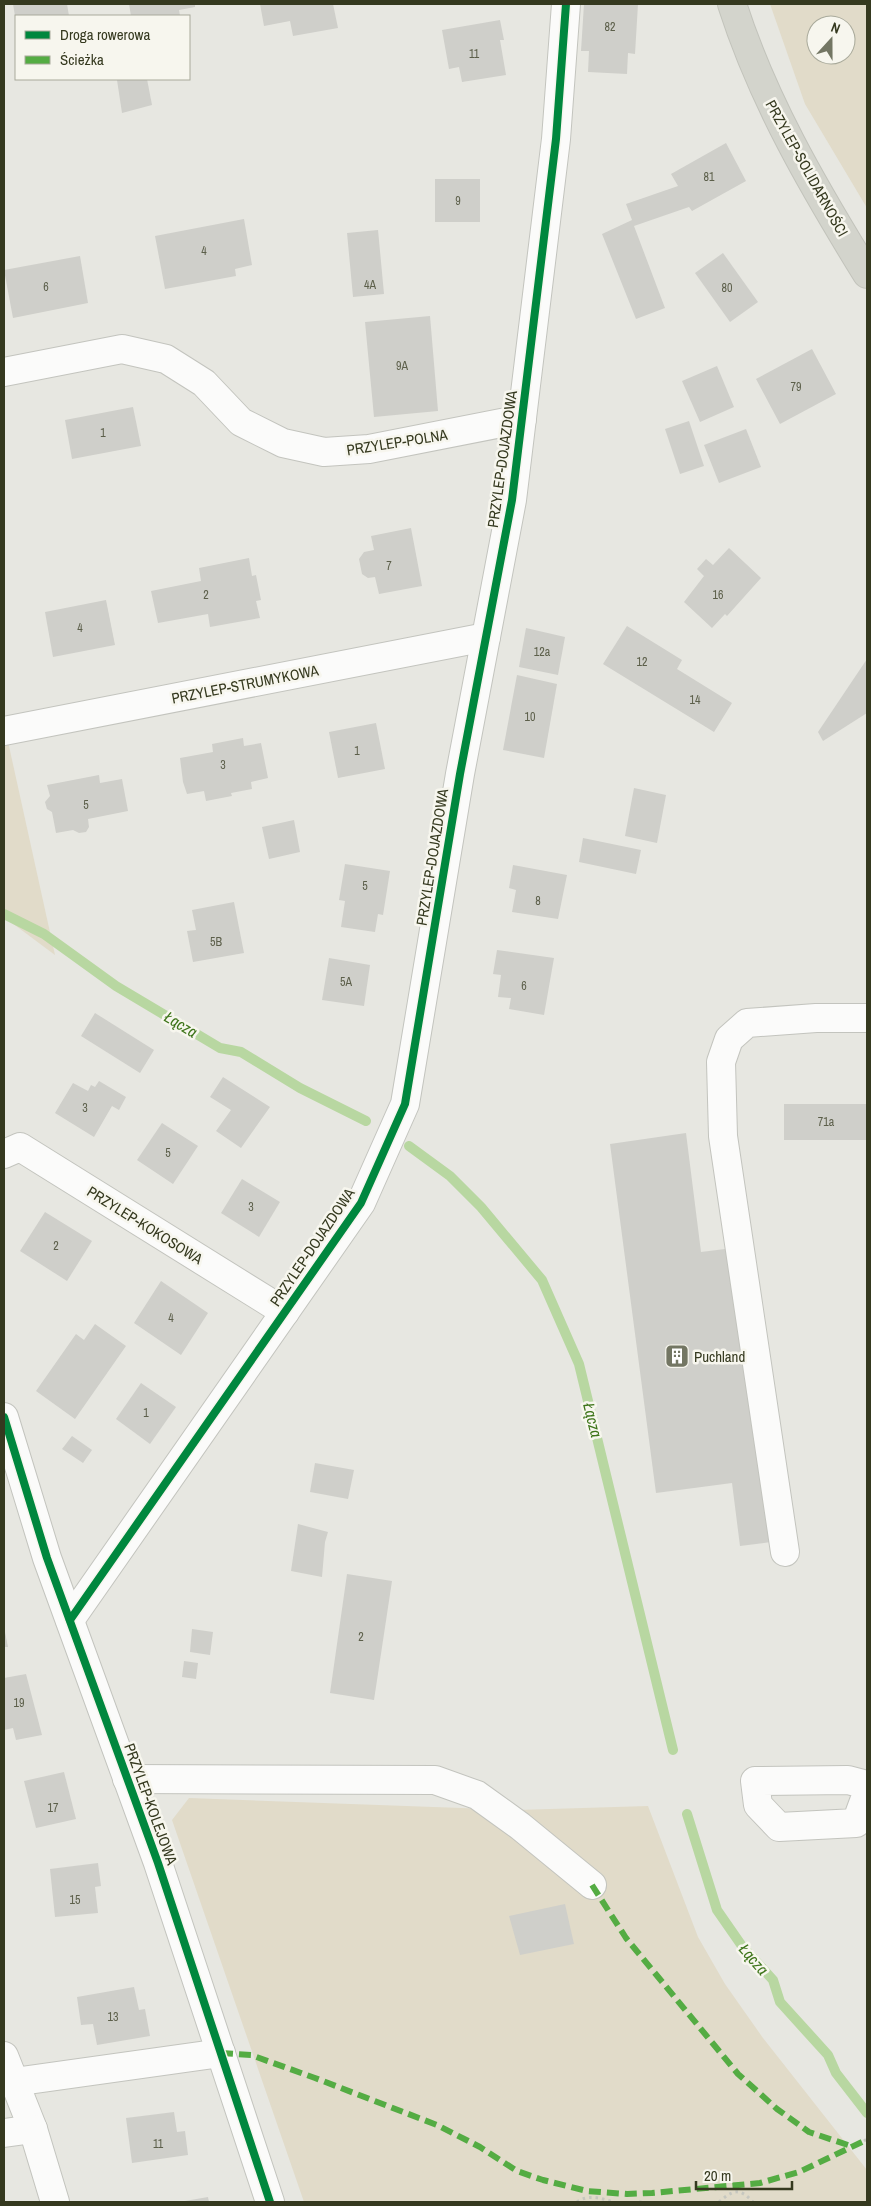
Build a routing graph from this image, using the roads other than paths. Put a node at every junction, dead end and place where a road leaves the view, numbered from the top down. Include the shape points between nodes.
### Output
1 (566, 4) edge
2 (732, 4) edge
3 (867, 274) edge
4 (4, 372) edge
5 (522, 419) junction
6 (486, 637) junction
7 (4, 732) edge
8 (867, 1018) edge
9 (4, 1154) edge
10 (285, 1312) junction
11 (4, 1417) edge
12 (785, 1552) dead end
13 (70, 1620) junction
14 (127, 1779) junction
15 (867, 1785) edge
16 (867, 1793) edge
17 (592, 1885) dead end
18 (221, 2053) junction
19 (4, 2056) edge
20 (14, 2082) junction
21 (33, 2129) junction
22 (4, 2133) edge
23 (55, 2202) edge
24 (270, 2202) edge

1 - 5 street, PRZYLEP-DOJAZDOWA via 556,138
2 - 3 main road, PRZYLEP-SOLIDARNOŚCI via 772,106 800,161
4 - 5 street, PRZYLEP-POLNA via 122,350 166,359 204,383 241,422 283,443 324,452 369,449
5 - 6 street, PRZYLEP-DOJAZDOWA via 512,500
6 - 7 street, PRZYLEP-STRUMYKOWA
6 - 10 street, PRZYLEP-DOJAZDOWA via 405,1104 361,1203
8 - 12 street via 747,1023 729,1039 722,1062 723,1136
9 - 10 street, PRZYLEP-KOKOSOWA via 20,1147
10 - 13 street, PRZYLEP-DOJAZDOWA
11 - 13 street, PRZYLEP-KOLEJOWA
13 - 14 street, PRZYLEP-KOLEJOWA
14 - 17 street via 435,1780 477,1794
14 - 18 street, PRZYLEP-KOLEJOWA
15 - 16 street via 848,1780 755,1781 758,1805 779,1827 856,1823
18 - 20 street
18 - 24 street, PRZYLEP-KOLEJOWA
19 - 20 street
20 - 21 street
21 - 22 street
21 - 23 street

